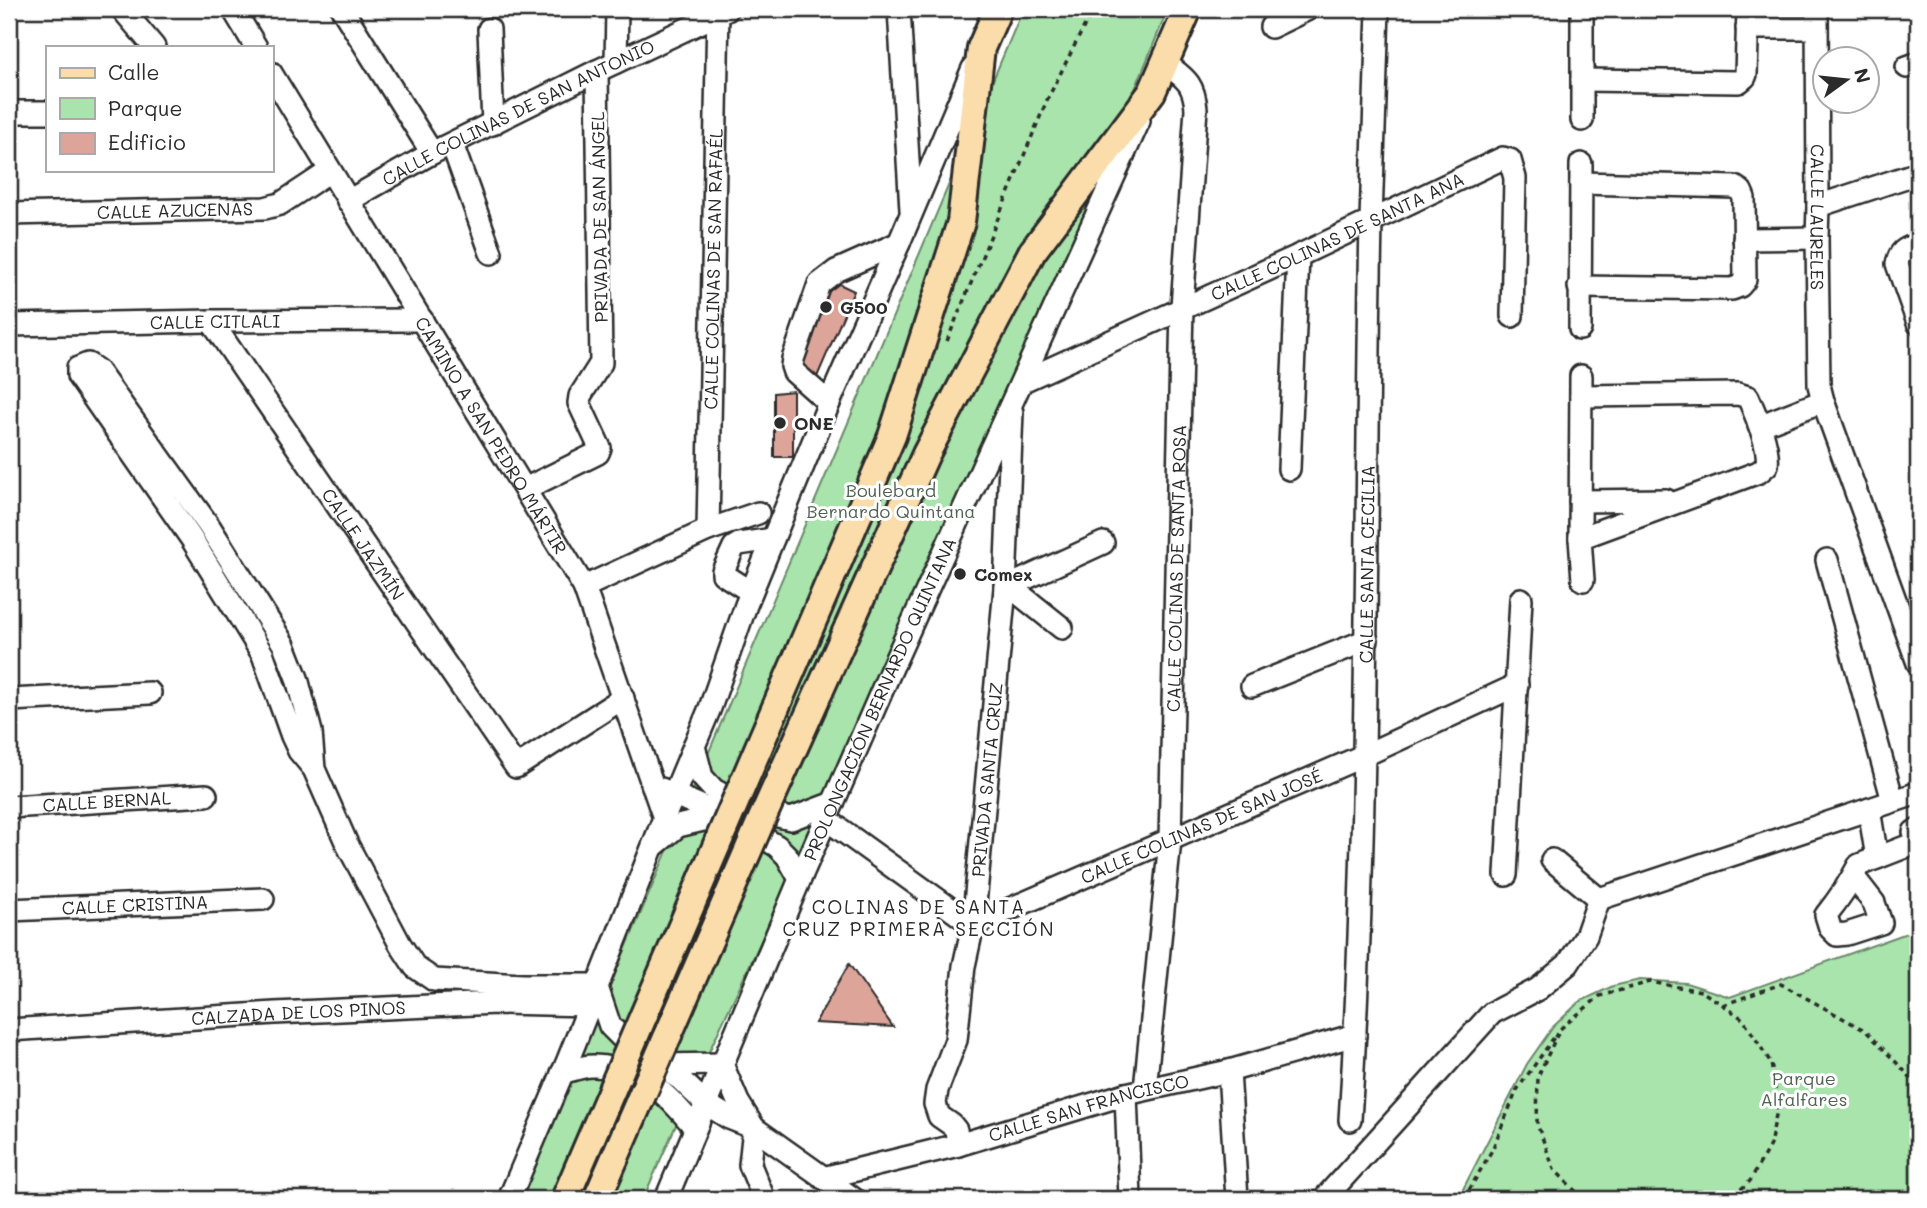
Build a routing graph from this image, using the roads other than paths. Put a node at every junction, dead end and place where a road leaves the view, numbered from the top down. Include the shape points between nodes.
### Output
1 (122, 9) edge
2 (233, 9) edge
3 (342, 9) edge
4 (617, 9) edge
5 (899, 9) edge
6 (998, 9) edge
7 (1188, 9) edge
8 (1308, 9) edge
9 (1378, 9) edge
10 (1582, 9) edge
11 (722, 11) edge
12 (1747, 18) edge
13 (1817, 18) edge
14 (1271, 27) dead end
15 (489, 29) dead end
16 (153, 46) edge
17 (255, 46) edge
18 (981, 48) junction
19 (1164, 63) junction
20 (607, 67) junction
21 (273, 79) edge
22 (1582, 80) junction
23 (1152, 92) junction
24 (281, 104) edge
25 (9, 112) edge
26 (46, 112) edge
27 (1582, 120) dead end
28 (493, 124) junction
29 (442, 148) junction
30 (330, 171) junction
31 (1918, 173) edge
32 (348, 201) junction
33 (1818, 206) junction
34 (9, 214) edge
35 (911, 215) junction
36 (1371, 222) junction
37 (1816, 238) junction
38 (1744, 239) junction
39 (899, 243) junction
40 (1918, 244) edge
41 (491, 253) dead end
42 (1298, 256) junction
43 (1579, 287) junction
44 (1182, 307) junction
45 (1512, 316) dead end
46 (422, 320) junction
47 (211, 321) junction
48 (1918, 323) edge
49 (9, 325) edge
50 (1580, 329) dead end
51 (1018, 390) junction
52 (1821, 393) junction
53 (829, 403) junction
54 (121, 421) dead end
55 (1759, 426) junction
56 (1289, 469) dead end
57 (525, 489) junction
58 (1680, 500) junction
59 (1580, 501) junction
60 (758, 513) dead end
61 (708, 530) junction
62 (200, 532) junction
63 (1580, 538) junction
64 (773, 539) junction
65 (1103, 542) dead end
66 (1827, 560) dead end
67 (1583, 580) dead end
68 (1010, 585) junction
69 (584, 587) junction
70 (751, 592) junction
71 (1521, 598) dead end
72 (273, 628) junction
73 (1062, 628) dead end
74 (1367, 640) junction
75 (255, 643) junction
76 (289, 655) junction
77 (266, 662) junction
78 (1918, 663) edge
79 (1517, 685) junction
80 (1252, 686) dead end
81 (150, 693) dead end
82 (623, 698) junction
83 (9, 699) edge
84 (694, 746) junction
85 (1365, 755) junction
86 (314, 769) junction
87 (653, 786) junction
88 (1918, 793) edge
89 (674, 794) junction
90 (206, 795) dead end
91 (1893, 801) junction
92 (9, 807) edge
93 (1869, 809) junction
94 (829, 811) junction
95 (664, 818) junction
96 (733, 820) junction
97 (1918, 830) edge
98 (1170, 840) junction
99 (652, 848) junction
100 (1877, 858) junction
101 (1552, 860) dead end
102 (1506, 875) dead end
103 (1853, 876) dead end
104 (800, 879) junction
105 (263, 899) dead end
106 (1599, 899) junction
107 (9, 910) edge
108 (973, 925) junction
109 (595, 992) junction
110 (9, 1013) edge
111 (9, 1030) edge
112 (1355, 1035) junction
113 (722, 1064) junction
114 (661, 1065) junction
115 (1229, 1071) junction
116 (562, 1073) junction
117 (1135, 1091) junction
118 (705, 1103) junction
119 (1350, 1120) dead end
120 (695, 1128) junction
121 (754, 1128) junction
122 (958, 1145) junction
123 (823, 1178) junction
124 (509, 1199) edge
125 (565, 1199) edge
126 (597, 1199) edge
127 (666, 1199) edge
128 (764, 1199) edge
129 (854, 1199) edge
130 (1130, 1199) edge
131 (1237, 1199) edge
132 (1324, 1199) edge

1 - 16 street
2 - 17 street
3 - 29 street
4 - 20 street, PRIVADA DE SAN ÁNGEL
5 - 35 street
6 - 18 main road
7 - 19 main road, PROLONGACIÓN BERNARDO QUINTANA
8 - 14 street
9 - 36 street, CALLE SANTA CECILIA
10 - 22 street
11 - 20 street, CALLE COLINAS DE SAN ANTONIO
11 - 61 street, CALLE COLINAS DE SAN RAFAÉL
12 - 13 street
12 - 22 street via 1746,74 1739,82
13 - 33 street, CALLE LAURELES
15 - 28 street
18 - 35 street
18 - 125 main road, bridge via 961,222 892,436
19 - 23 main road, PROLONGACIÓN BERNARDO QUINTANA
19 - 44 street, CALLE COLINAS DE SANTA ROSA via 1189,82 1195,94
20 - 28 street, CALLE COLINAS DE SAN ANTONIO
20 - 57 street, PRIVADA DE SAN ÁNGEL via 601,363 579,400 600,448
21 - 24 street, CAMINO A SAN PEDRO MÁRTIR
22 - 27 street
23 - 51 street, PROLONGACIÓN BERNARDO QUINTANA
23 - 126 main road, bridge via 1032,253 926,454
24 - 30 street, CAMINO A SAN PEDRO MÁRTIR
25 - 26 street
28 - 29 street, CALLE COLINAS DE SAN ANTONIO
29 - 32 street, CALLE COLINAS DE SAN ANTONIO
29 - 41 street
30 - 32 street, CAMINO A SAN PEDRO MÁRTIR
30 - 34 street, CALLE AZUCENAS via 280,204 265,208
31 - 33 street
32 - 46 street, CAMINO A SAN PEDRO MÁRTIR
33 - 37 street, CALLE LAURELES
35 - 39 street
36 - 42 street, CALLE COLINAS DE SANTA ANA
36 - 45 street, CALLE COLINAS DE SANTA ANA via 1498,159 1510,160 1515,178
36 - 74 street, CALLE SANTA CECILIA
37 - 38 street
37 - 52 street, CALLE LAURELES
38 - 43 street via 1745,280 1736,288
38 - 43 street via 1745,198 1735,187 1581,174
39 - 53 street
39 - 53 street via 818,284 792,366
40 - 48 street via 1899,255 1897,264
42 - 44 street, CALLE COLINAS DE SANTA ANA
42 - 56 street
43 - 50 street
44 - 51 street, CALLE COLINAS DE SANTA ANA
44 - 98 street, CALLE COLINAS DE SANTA ROSA
46 - 47 street, CALLE CITLALI
46 - 57 street, CAMINO A SAN PEDRO MÁRTIR
47 - 49 street, CALLE CITLALI
47 - 82 street, CALLE JAZMÍN via 516,767
51 - 68 street, PRIVADA SANTA CRUZ
51 - 94 street, PROLONGACIÓN BERNARDO QUINTANA
52 - 55 street
52 - 78 street, CALLE LAURELES
53 - 64 street
54 - 62 street
55 - 58 street via 1769,457 1767,466
55 - 59 street via 1748,397 1738,394 1581,386
57 - 69 street, CAMINO A SAN PEDRO MÁRTIR
58 - 59 street
58 - 63 street
59 - 63 street
60 - 61 street
61 - 69 street
62 - 72 street
62 - 75 street
63 - 67 street
64 - 70 street
64 - 70 street via 734,547 723,571
65 - 68 street
66 - 91 street
68 - 73 street
68 - 108 street, PRIVADA SANTA CRUZ
69 - 82 street, CAMINO A SAN PEDRO MÁRTIR
70 - 84 street
71 - 79 street
72 - 75 street
72 - 76 street
74 - 80 street
74 - 85 street, CALLE SANTA CECILIA
75 - 77 street
76 - 77 street
76 - 86 street via 311,732
77 - 86 street via 292,736
79 - 85 street, CALLE COLINAS DE SAN JOSÉ
79 - 102 street
81 - 83 street
82 - 87 street, CAMINO A SAN PEDRO MÁRTIR
84 - 89 street
84 - 94 street via 702,777 714,790 749,809 792,819
85 - 98 street, CALLE COLINAS DE SAN JOSÉ
85 - 112 street, CALLE SANTA CECILIA
86 - 109 street via 347,844 415,967 434,980
87 - 89 street
87 - 95 street, CAMINO A SAN PEDRO MÁRTIR
88 - 91 street
89 - 95 street
89 - 96 street
90 - 92 street, CALLE BERNAL
91 - 93 street
93 - 100 street
93 - 106 street
94 - 104 street, PROLONGACIÓN BERNARDO QUINTANA
94 - 108 street
95 - 99 street
96 - 99 street via 678,826
96 - 104 street via 776,846
97 - 100 street via 1914,832 1918,842
98 - 108 street, CALLE COLINAS DE SAN JOSÉ
98 - 117 street, CALLE COLINAS DE SANTA ROSA
99 - 109 street
100 - 103 street via 1859,865
101 - 106 street
104 - 113 street, PROLONGACIÓN BERNARDO QUINTANA
105 - 107 street, CALLE CRISTINA
106 - 132 street via 1586,936 1568,964 1538,989 1492,1013
108 - 122 street, PRIVADA SANTA CRUZ via 956,1040 935,1104 939,1116 956,1130
109 - 111 street, CALZADA DE LOS PINOS via 496,1003
109 - 114 street via 610,1026
109 - 116 street
110 - 111 street
112 - 115 street, CALLE SAN FRANCISCO
112 - 119 street, CALLE SANTA CECILIA
113 - 114 street
113 - 118 street, PROLONGACIÓN BERNARDO QUINTANA
113 - 121 street
114 - 118 street
115 - 117 street, CALLE SAN FRANCISCO
115 - 131 street
116 - 120 street via 592,1065 636,1075 673,1101
116 - 124 street
117 - 122 street, CALLE SAN FRANCISCO
117 - 130 street, CALLE COLINAS DE SANTA ROSA
118 - 120 street, PROLONGACIÓN BERNARDO QUINTANA
118 - 121 street
120 - 127 street, PROLONGACIÓN BERNARDO QUINTANA
121 - 123 street
121 - 128 street via 750,1164
122 - 123 street, CALLE SAN FRANCISCO
123 - 129 street

